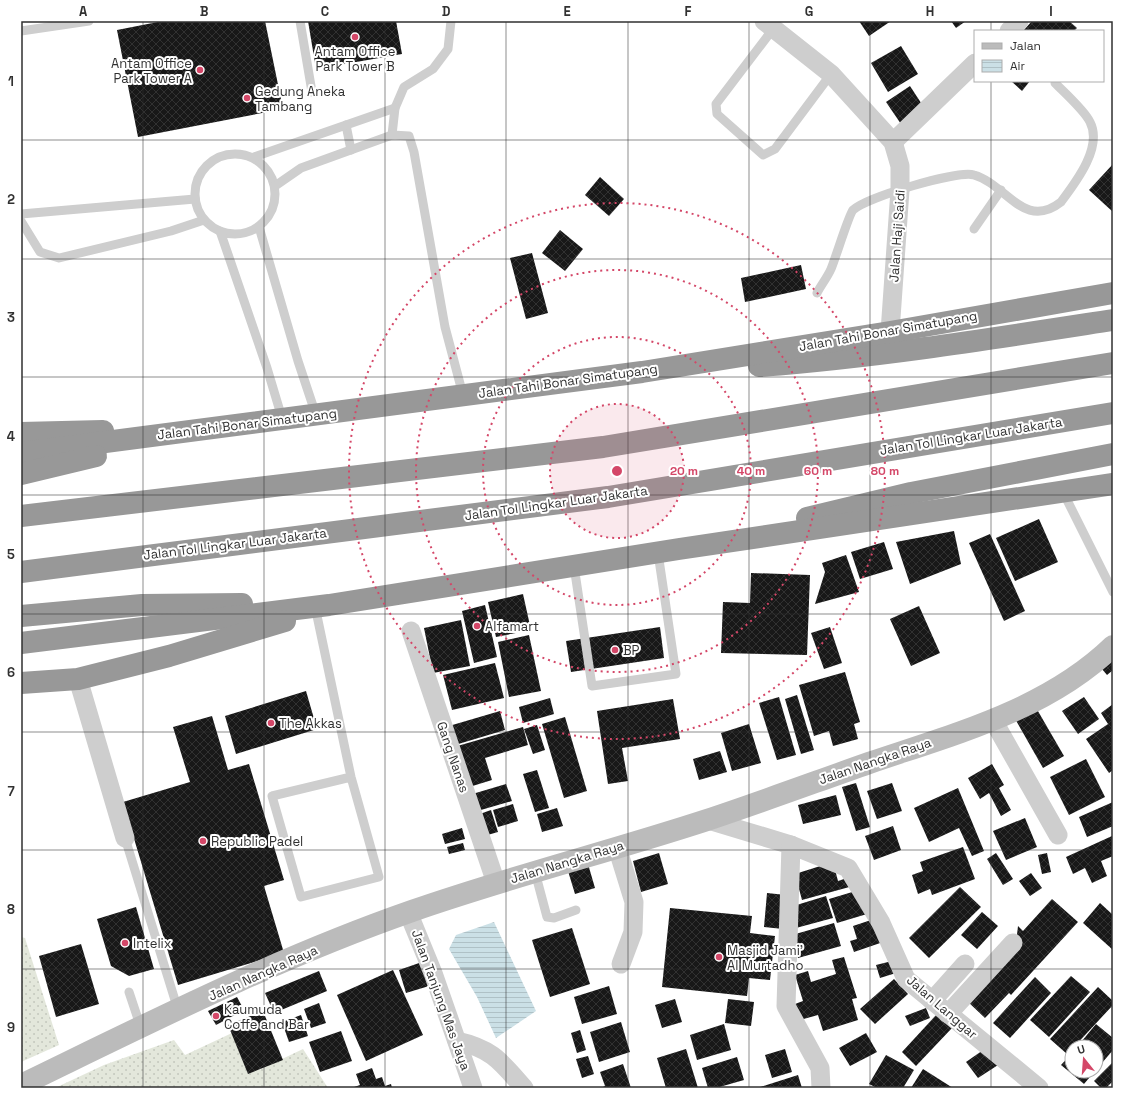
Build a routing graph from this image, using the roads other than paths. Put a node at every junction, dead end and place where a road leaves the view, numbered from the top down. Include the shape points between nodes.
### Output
1 (89, 21) edge
2 (300, 21) edge
3 (451, 21) edge
4 (1019, 21) edge
5 (768, 25) edge
6 (1010, 30) edge
7 (21, 31) edge
8 (974, 64) edge
9 (831, 74) junction
10 (1056, 83) dead end
11 (312, 92) dead end
12 (396, 108) junction
13 (346, 125) junction
14 (392, 134) junction
15 (893, 142) junction
16 (351, 150) junction
17 (254, 157) junction
18 (275, 186) junction
19 (900, 190) junction
20 (1001, 190) junction
21 (195, 198) junction
22 (21, 214) edge
23 (204, 220) junction
24 (21, 221) edge
25 (259, 227) junction
26 (974, 229) dead end
27 (220, 231) junction
28 (817, 293) dead end
29 (1113, 293) edge
30 (1113, 320) edge
31 (890, 332) junction
32 (1113, 364) edge
33 (642, 372) junction
34 (463, 396) junction
35 (1113, 413) edge
36 (316, 415) junction
37 (283, 420) junction
38 (204, 430) junction
39 (21, 433) edge
40 (21, 454) edge
41 (1113, 454) edge
42 (21, 474) edge
43 (1113, 484) edge
44 (1064, 492) junction
45 (21, 516) edge
46 (679, 549) junction
47 (658, 553) junction
48 (574, 566) junction
49 (21, 572) edge
50 (1113, 592) edge
51 (322, 608) junction
52 (21, 616) edge
53 (411, 631) dead end
54 (21, 644) edge
55 (1113, 646) edge
56 (78, 679) junction
57 (21, 683) edge
58 (993, 720) junction
59 (351, 777) junction
60 (708, 820) junction
61 (1058, 834) dead end
62 (125, 838) joint
63 (790, 845) junction
64 (617, 847) junction
65 (535, 872) junction
66 (496, 883) junction
67 (576, 910) dead end
68 (408, 912) junction
69 (1013, 944) dead end
70 (621, 964) dead end
71 (965, 964) dead end
72 (129, 992) dead end
73 (932, 1001) junction
74 (178, 1011) junction
75 (948, 1014) junction
76 (141, 1028) junction
77 (457, 1041) junction
78 (21, 1085) edge
79 (473, 1088) edge
80 (524, 1088) edge
81 (821, 1088) edge
82 (1039, 1088) edge

1 - 7 lane
2 - 11 lane
3 - 12 lane via 448,50 433,69 404,87
4 - 6 street
5 - 9 street
5 - 9 lane via 716,104 717,114 763,155 775,149
8 - 15 street
9 - 15 street
10 - 20 lane via 1090,121 1094,132 1091,153 1066,196 1054,208 1045,211 1026,209 1014,203
12 - 13 lane
12 - 14 lane
13 - 16 lane
13 - 17 lane
14 - 16 lane
14 - 34 lane via 408,136 414,152 445,327
15 - 19 street, Jalan Haji Saidi via 900,166
16 - 18 lane via 301,168
17 - 18 lane via 268,169
17 - 21 lane via 236,153 217,157 203,168 195,185
18 - 25 lane via 275,201 269,215
19 - 20 lane via 964,174 975,175
19 - 28 lane via 873,199 853,211 831,270
19 - 31 street, Jalan Haji Saidi
20 - 26 lane
21 - 22 lane
21 - 23 lane
23 - 24 lane via 171,231 59,258 40,252
23 - 27 lane
25 - 27 lane via 233,234
25 - 36 lane
27 - 37 lane
29 - 31 highway, Jalan Tahi Bonar Simatupang
30 - 33 highway via 987,340 804,362
31 - 33 highway, Jalan Tahi Bonar Simatupang
32 - 45 highway via 603,447
33 - 34 highway, Jalan Tahi Bonar Simatupang
34 - 36 highway, Jalan Tahi Bonar Simatupang
35 - 49 highway, Jalan Tol Lingkar Luar Jakarta via 608,497
36 - 37 highway, Jalan Tahi Bonar Simatupang
37 - 38 highway, Jalan Tahi Bonar Simatupang
38 - 39 highway
38 - 40 highway, Jalan Tahi Bonar Simatupang
38 - 42 highway
41 - 46 highway via 911,493
43 - 44 highway
44 - 46 highway
44 - 50 lane
46 - 47 highway
47 - 48 highway
47 - 48 lane via 676,674 592,686
48 - 51 highway
51 - 52 highway via 142,604
51 - 54 highway
51 - 56 highway via 169,656
51 - 59 lane
53 - 66 street, Gang Nanas
55 - 58 street, Jalan Nangka Raya via 1072,680 1030,704
56 - 57 highway
56 - 62 street
58 - 60 street, Jalan Nangka Raya
58 - 61 street
59 - 59 lane via 379,877 302,897 272,796
60 - 63 street, Jalan Langgar
60 - 64 street, Jalan Nangka Raya
62 - 74 lane
63 - 73 street, Jalan Langgar via 848,868 881,923 906,979
63 - 81 street via 786,1006 820,1068
64 - 65 street, Jalan Nangka Raya
64 - 70 street via 634,902 632,932
65 - 66 street, Jalan Nangka Raya
65 - 67 lane via 547,917 554,918
66 - 68 street, Jalan Nangka Raya
68 - 74 street, Jalan Nangka Raya via 274,966
68 - 77 street, Jalan Tanjung Mas Jaya
69 - 75 street
71 - 73 street
72 - 76 lane
73 - 75 street, Jalan Langgar
74 - 76 street, Jalan Nangka Raya
75 - 82 street, Jalan Langgar
76 - 78 street, Jalan Nangka Raya
77 - 79 street, Jalan Tanjung Mas Jaya
77 - 80 street via 493,1054

